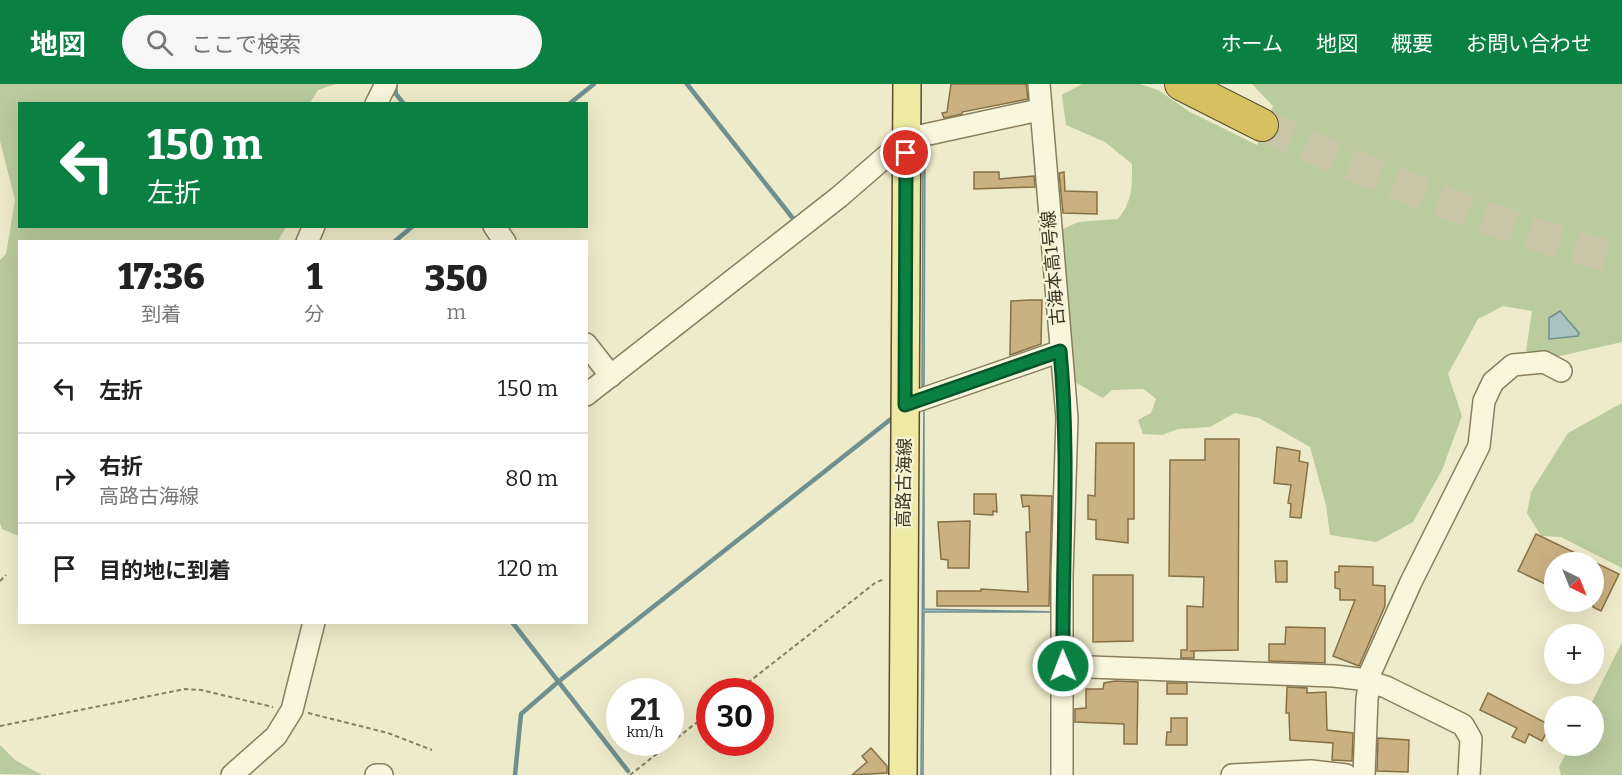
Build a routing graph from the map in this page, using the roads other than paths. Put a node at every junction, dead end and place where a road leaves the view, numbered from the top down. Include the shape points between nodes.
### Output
1 (906, 84) edge
2 (1039, 84) edge
3 (1191, 86) edge
4 (1039, 110) junction
5 (1264, 120) tunnel mouth
6 (906, 139) junction
7 (588, 347) edge
8 (1060, 351) junction
9 (1561, 371) dead end
10 (611, 376) junction
11 (588, 393) edge
12 (905, 405) junction
13 (314, 624) edge
14 (1063, 666) junction
15 (1369, 681) junction
16 (232, 775) edge
17 (376, 775) edge
18 (382, 775) edge
19 (903, 775) edge
20 (1062, 775) edge
21 (1232, 775) edge
22 (1346, 775) edge
23 (1364, 775) edge
24 (1469, 775) edge

1 - 6 main road, 高路古海線
2 - 4 street, 古海本高1号線
3 - 5 highway
4 - 6 street
4 - 8 street, 古海本高1号線
6 - 10 street via 839,197
6 - 12 main road, 高路古海線
7 - 10 street
8 - 12 street
8 - 14 street, 古海本高1号線 via 1067,418
9 - 15 street via 1544,362 1513,365 1493,382 1484,401 1479,446 1411,582
10 - 11 street
12 - 19 main road, 高路古海線
13 - 16 street via 292,710 276,736
14 - 15 street via 1334,676
14 - 20 street, 古海本高1号線
15 - 23 street
15 - 24 street via 1463,725 1471,739
17 - 18 street
21 - 22 street via 1311,771

